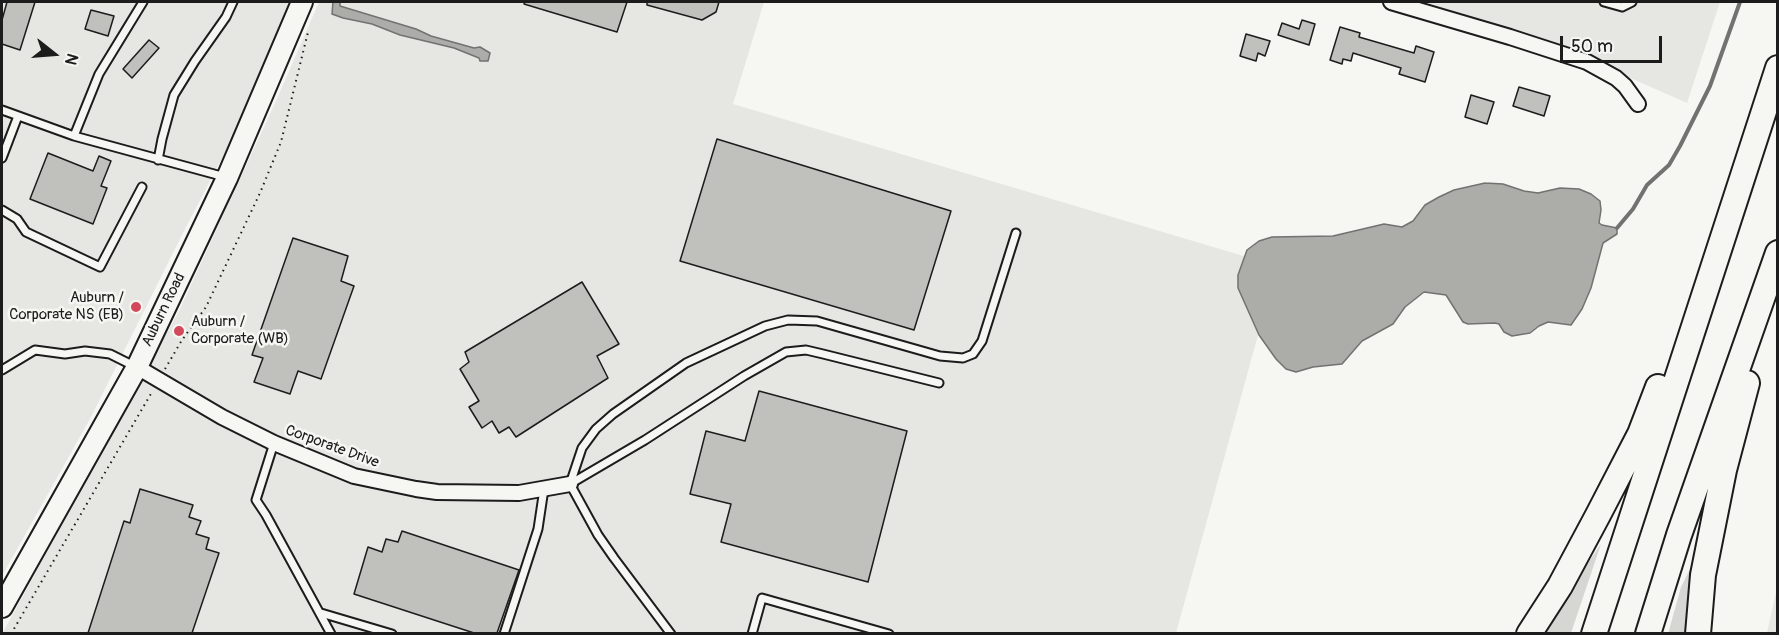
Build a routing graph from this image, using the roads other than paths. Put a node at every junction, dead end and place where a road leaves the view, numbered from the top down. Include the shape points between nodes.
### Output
1 (143, 2) edge
2 (233, 2) edge
3 (302, 2) edge
4 (1391, 2) edge
5 (1604, 2) edge
6 (1632, 2) edge
7 (1778, 68) edge
8 (1766, 102) junction
9 (1638, 104) dead end
10 (2, 110) edge
11 (18, 116) junction
12 (74, 136) junction
13 (2, 158) edge
14 (158, 160) junction
15 (227, 178) junction
16 (142, 187) dead end
17 (2, 210) edge
18 (1016, 233) dead end
19 (1778, 253) edge
20 (1778, 291) edge
21 (136, 367) junction
22 (2, 370) edge
23 (939, 383) dead end
24 (274, 443) junction
25 (570, 484) junction
26 (544, 489) junction
27 (2, 607) edge
28 (321, 613) junction
29 (331, 633) edge
30 (392, 633) edge
31 (504, 633) edge
32 (671, 633) edge
33 (752, 633) edge
34 (889, 633) edge
35 (1529, 633) edge
36 (1594, 633) edge
37 (1648, 633) edge
38 (1698, 633) edge

1 - 12 lane via 99,74
2 - 14 lane via 174,95
3 - 15 main road, Auburn Road
4 - 9 street via 1587,62 1616,78
5 - 6 lane via 1622,7
7 - 8 highway
8 - 35 highway via 1739,154 1640,434 1560,586
8 - 36 highway
10 - 11 lane
11 - 12 lane
11 - 13 lane
12 - 14 lane
14 - 15 lane
15 - 21 main road, Auburn Road
16 - 17 lane via 100,267 26,232 17,219
18 - 25 lane via 982,341 973,354 963,358 940,356 817,321 788,320 765,326 686,363 613,414 588,438
19 - 37 highway
20 - 38 highway via 1724,470 1703,575
21 - 22 lane via 111,354 34,350
21 - 24 street, Corporate Drive
21 - 27 main road, Auburn Road
23 - 25 lane via 806,350 786,352
24 - 26 street, Corporate Drive via 354,476 416,489 519,494
24 - 28 lane via 256,500
25 - 26 street, Corporate Drive
25 - 32 lane via 609,550
26 - 31 lane via 538,529
28 - 29 lane
28 - 30 lane
33 - 34 lane via 762,598

